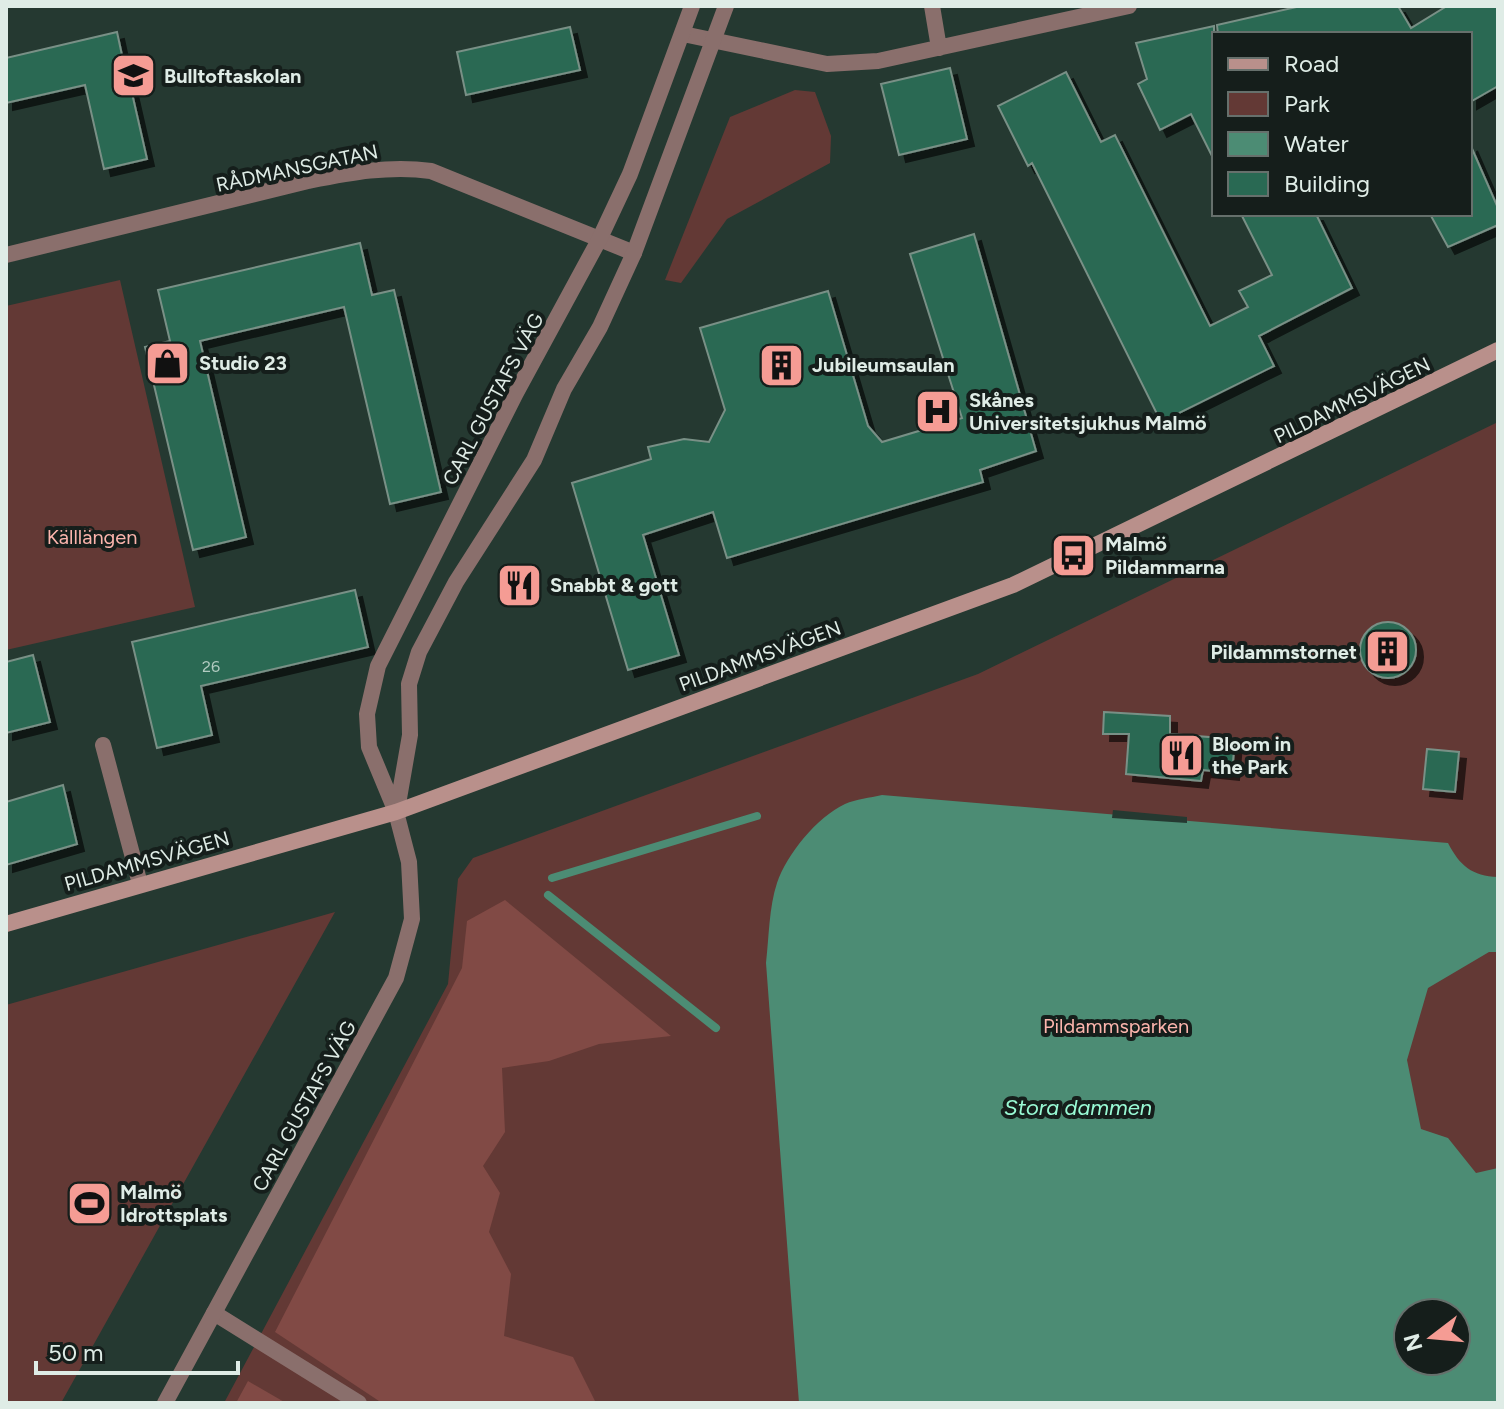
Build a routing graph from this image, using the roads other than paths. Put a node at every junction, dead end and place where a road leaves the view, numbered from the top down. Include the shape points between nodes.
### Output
1 (692, 6) edge
2 (726, 6) edge
3 (932, 6) edge
4 (1129, 6) edge
5 (683, 34) junction
6 (715, 43) junction
7 (939, 48) junction
8 (599, 240) junction
9 (634, 253) junction
10 (6, 255) edge
11 (1498, 350) edge
12 (103, 745) dead end
13 (396, 812) junction
14 (140, 884) junction
15 (6, 924) edge
16 (214, 1313) junction
17 (165, 1403) edge
18 (359, 1403) edge

1 - 5 street, CARL GUSTAFS VÄG
2 - 6 street, CARL GUSTAFS VÄG
3 - 7 street
4 - 7 street
5 - 6 street
5 - 8 street, CARL GUSTAFS VÄG
6 - 7 street via 827,64 878,61
6 - 9 street, CARL GUSTAFS VÄG
8 - 9 street, RÅDMANSGATAN
8 - 10 street, RÅDMANSGATAN via 431,171 408,168 308,181
8 - 13 street, CARL GUSTAFS VÄG via 378,666 367,714 369,747
9 - 13 street, CARL GUSTAFS VÄG via 534,460 456,582 419,652 409,684 410,735
11 - 13 main road, PILDAMMSVÄGEN via 1013,585
12 - 14 street
13 - 14 main road, PILDAMMSVÄGEN
13 - 16 street, CARL GUSTAFS VÄG via 409,862 412,919 396,978
14 - 15 main road, PILDAMMSVÄGEN
16 - 17 street, CARL GUSTAFS VÄG
16 - 18 street

